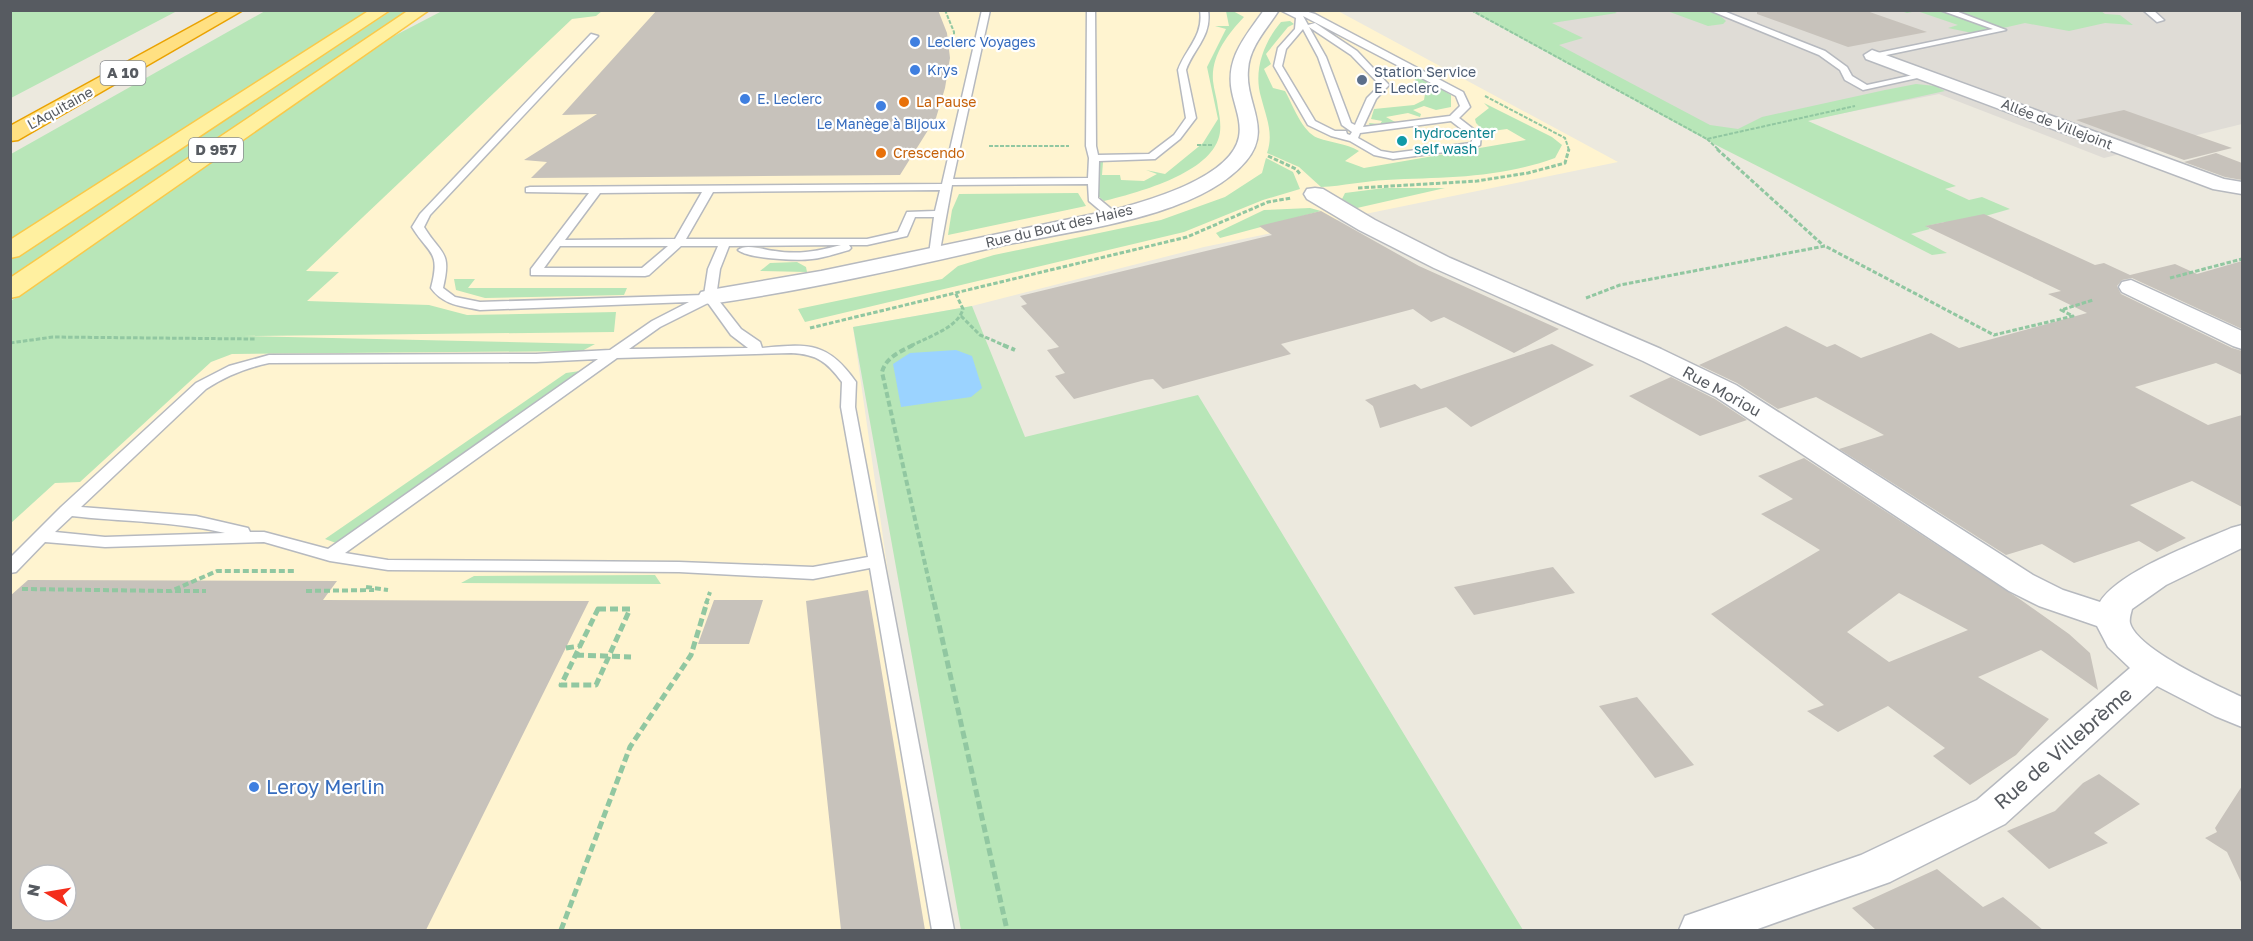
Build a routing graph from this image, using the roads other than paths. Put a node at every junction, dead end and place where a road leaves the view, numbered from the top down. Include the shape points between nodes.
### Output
1 (200, 10) edge
2 (235, 10) edge
3 (382, 10) edge
4 (421, 10) edge
5 (986, 10) edge
6 (1091, 10) edge
7 (1204, 10) edge
8 (1272, 10) edge
9 (1284, 10) edge
10 (1292, 10) edge
11 (1713, 10) edge
12 (1944, 10) edge
13 (2147, 10) edge
14 (1300, 17) junction
15 (2160, 20) dead end
16 (594, 36) dead end
17 (1872, 55) joint
18 (86, 72) dead end
19 (1927, 75) junction
20 (1453, 118) junction
21 (10, 135) edge
22 (1355, 135) junction
23 (1094, 158) junction
24 (1092, 181) junction
25 (946, 184) junction
26 (2242, 188) edge
27 (709, 189) junction
28 (530, 190) dead end
29 (597, 190) junction
30 (1315, 194) road end
31 (940, 213) junction
32 (1112, 215) junction
33 (679, 242) junction
34 (557, 243) junction
35 (723, 247) junction
36 (10, 251) edge
37 (935, 254) junction
38 (2132, 287) road end
39 (10, 290) edge
40 (710, 297) junction
41 (2242, 341) edge
42 (755, 349) junction
43 (614, 355) junction
44 (67, 510) junction
45 (2242, 535) edge
46 (41, 536) junction
47 (264, 537) junction
48 (330, 556) junction
49 (877, 561) junction
50 (10, 568) edge
51 (2112, 618) junction
52 (2154, 668) junction
53 (2242, 713) edge
54 (943, 930) edge
55 (1701, 930) edge

1 - 18 highway, L'Aquitaine / A 10
2 - 21 highway, L'Aquitaine / A 10
3 - 36 main road, D 957
4 - 39 main road, D 957
5 - 25 lane
6 - 23 lane
7 - 23 lane via 1205,32 1182,70 1191,118 1185,128 1150,157
8 - 32 street, Rue du Bout des Haies via 1248,42 1239,69 1239,90 1250,124 1250,135 1240,155 1228,169 1205,184 1179,196
9 - 14 lane
10 - 20 lane via 1312,16 1460,94 1465,107
11 - 19 lane via 1822,53 1844,69 1848,78 1866,88
12 - 17 lane via 2002,30
13 - 15 lane
14 - 22 lane via 1322,57 1347,125
14 - 22 lane via 1299,29 1282,48 1278,66 1311,123 1334,134
14 - 22 lane via 1354,53 1385,85 1372,98
16 - 40 lane via 425,214 418,227 438,250 441,270 437,288 451,300 480,306
17 - 19 street, Allée de Villejoint
19 - 26 street, Allée de Villejoint via 2220,185
20 - 22 lane
20 - 22 lane via 1478,137 1475,145 1393,156 1378,153
23 - 24 lane
24 - 25 lane
24 - 32 lane via 1093,199
25 - 27 lane
25 - 31 lane
27 - 29 lane
27 - 33 lane
28 - 29 lane
29 - 34 lane
30 - 51 street, Rue Moriou via 1404,245 1726,391 2021,583 2051,598
31 - 35 lane via 911,214 903,234 813,256
31 - 37 lane
32 - 37 street, Rue du Bout des Haies
33 - 34 lane
33 - 34 lane via 645,272 535,272
33 - 35 lane
35 - 40 lane via 714,269
37 - 40 street, Rue du Bout des Haies via 772,289
38 - 41 street
40 - 42 lane via 736,332
40 - 43 lane via 656,324
42 - 43 lane
42 - 49 lane via 826,356 849,382 848,407
43 - 44 lane via 269,359 247,363 201,386
43 - 48 lane
44 - 46 lane
44 - 47 lane via 196,521
45 - 51 street via 2146,580 2115,605
46 - 47 lane via 105,542
46 - 50 lane
47 - 48 lane
48 - 49 lane via 388,565 679,567 813,573
49 - 54 lane
51 - 52 street via 2116,633 2132,652
52 - 53 street
52 - 55 street, Rue de Villebrème via 1991,812 1875,868

